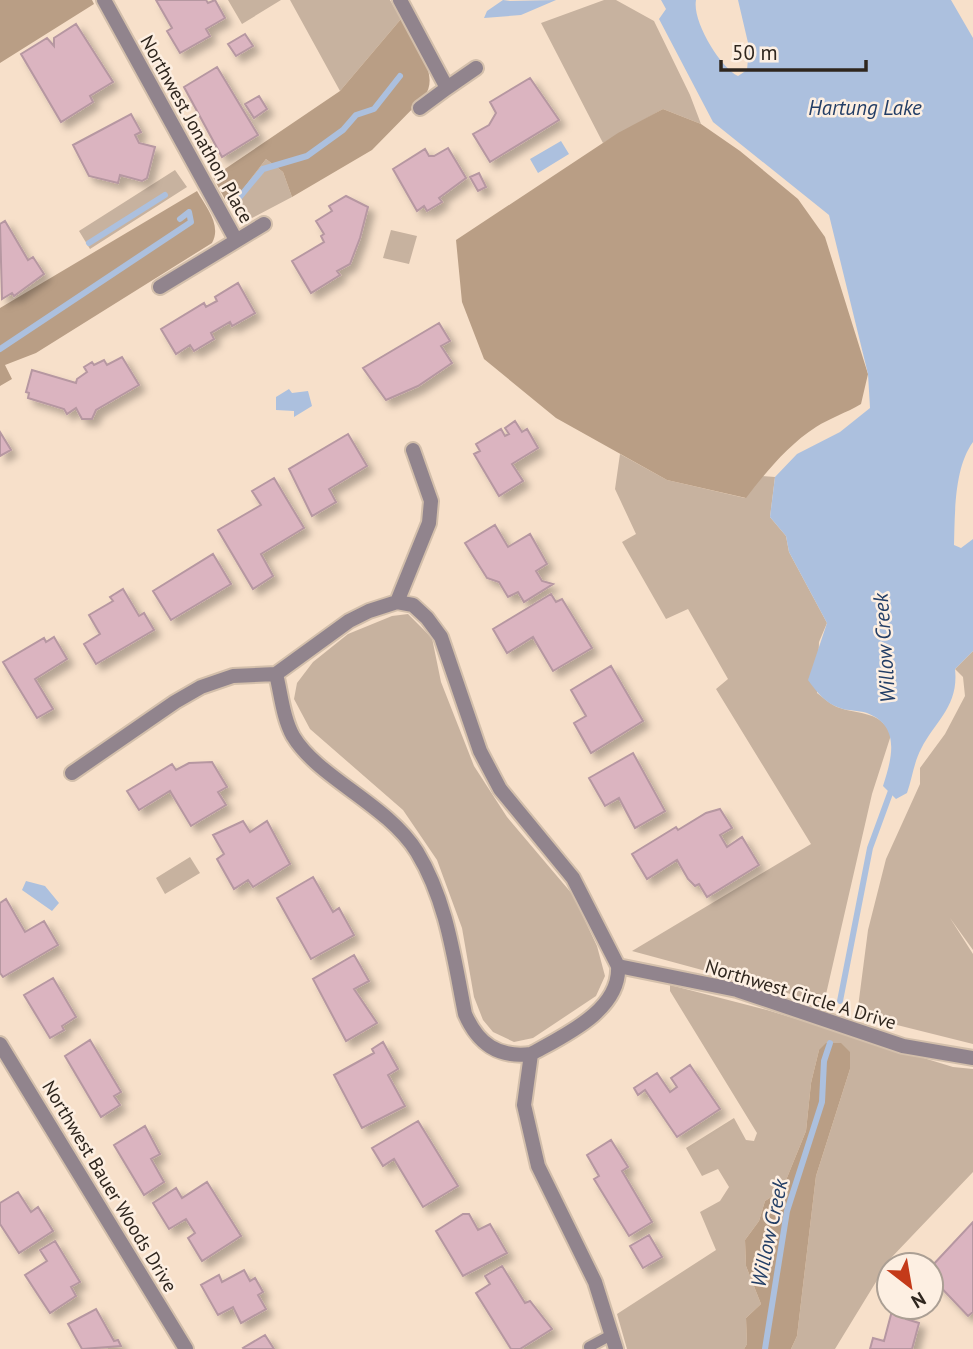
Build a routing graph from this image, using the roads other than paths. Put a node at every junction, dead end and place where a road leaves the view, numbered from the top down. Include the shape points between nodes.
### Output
1 (104, 0) edge
2 (400, 0) edge
3 (476, 68) dead end
4 (447, 88) junction
5 (420, 108) dead end
6 (264, 225) dead end
7 (236, 240) junction
8 (160, 287) dead end
9 (414, 450) dead end
10 (397, 602) junction
11 (276, 674) junction
12 (72, 774) dead end
13 (618, 966) junction
14 (0, 1044) edge
15 (531, 1054) junction
16 (973, 1058) edge
17 (615, 1342) edge
18 (589, 1347) dead end
19 (186, 1349) edge

1 - 7 street, Northwest Jonathon Place
2 - 4 street
3 - 4 street
4 - 5 street
6 - 7 street, Northwest Jonathon Place
7 - 8 street, Northwest Jonathon Place
9 - 10 street via 431,501 429,523
10 - 11 street via 349,621
10 - 13 street via 413,605 441,637 475,739 500,789 573,878
11 - 12 street via 233,676 201,687
11 - 15 street via 293,736 310,756 398,827 416,851 441,905 472,1029 481,1042 496,1051 513,1056
13 - 15 street via 619,980 603,1008
13 - 16 street, Northwest Circle A Drive via 737,990 903,1046
14 - 19 street, Northwest Bauer Woods Drive
15 - 17 street via 524,1105 538,1166 595,1282
17 - 18 lane

